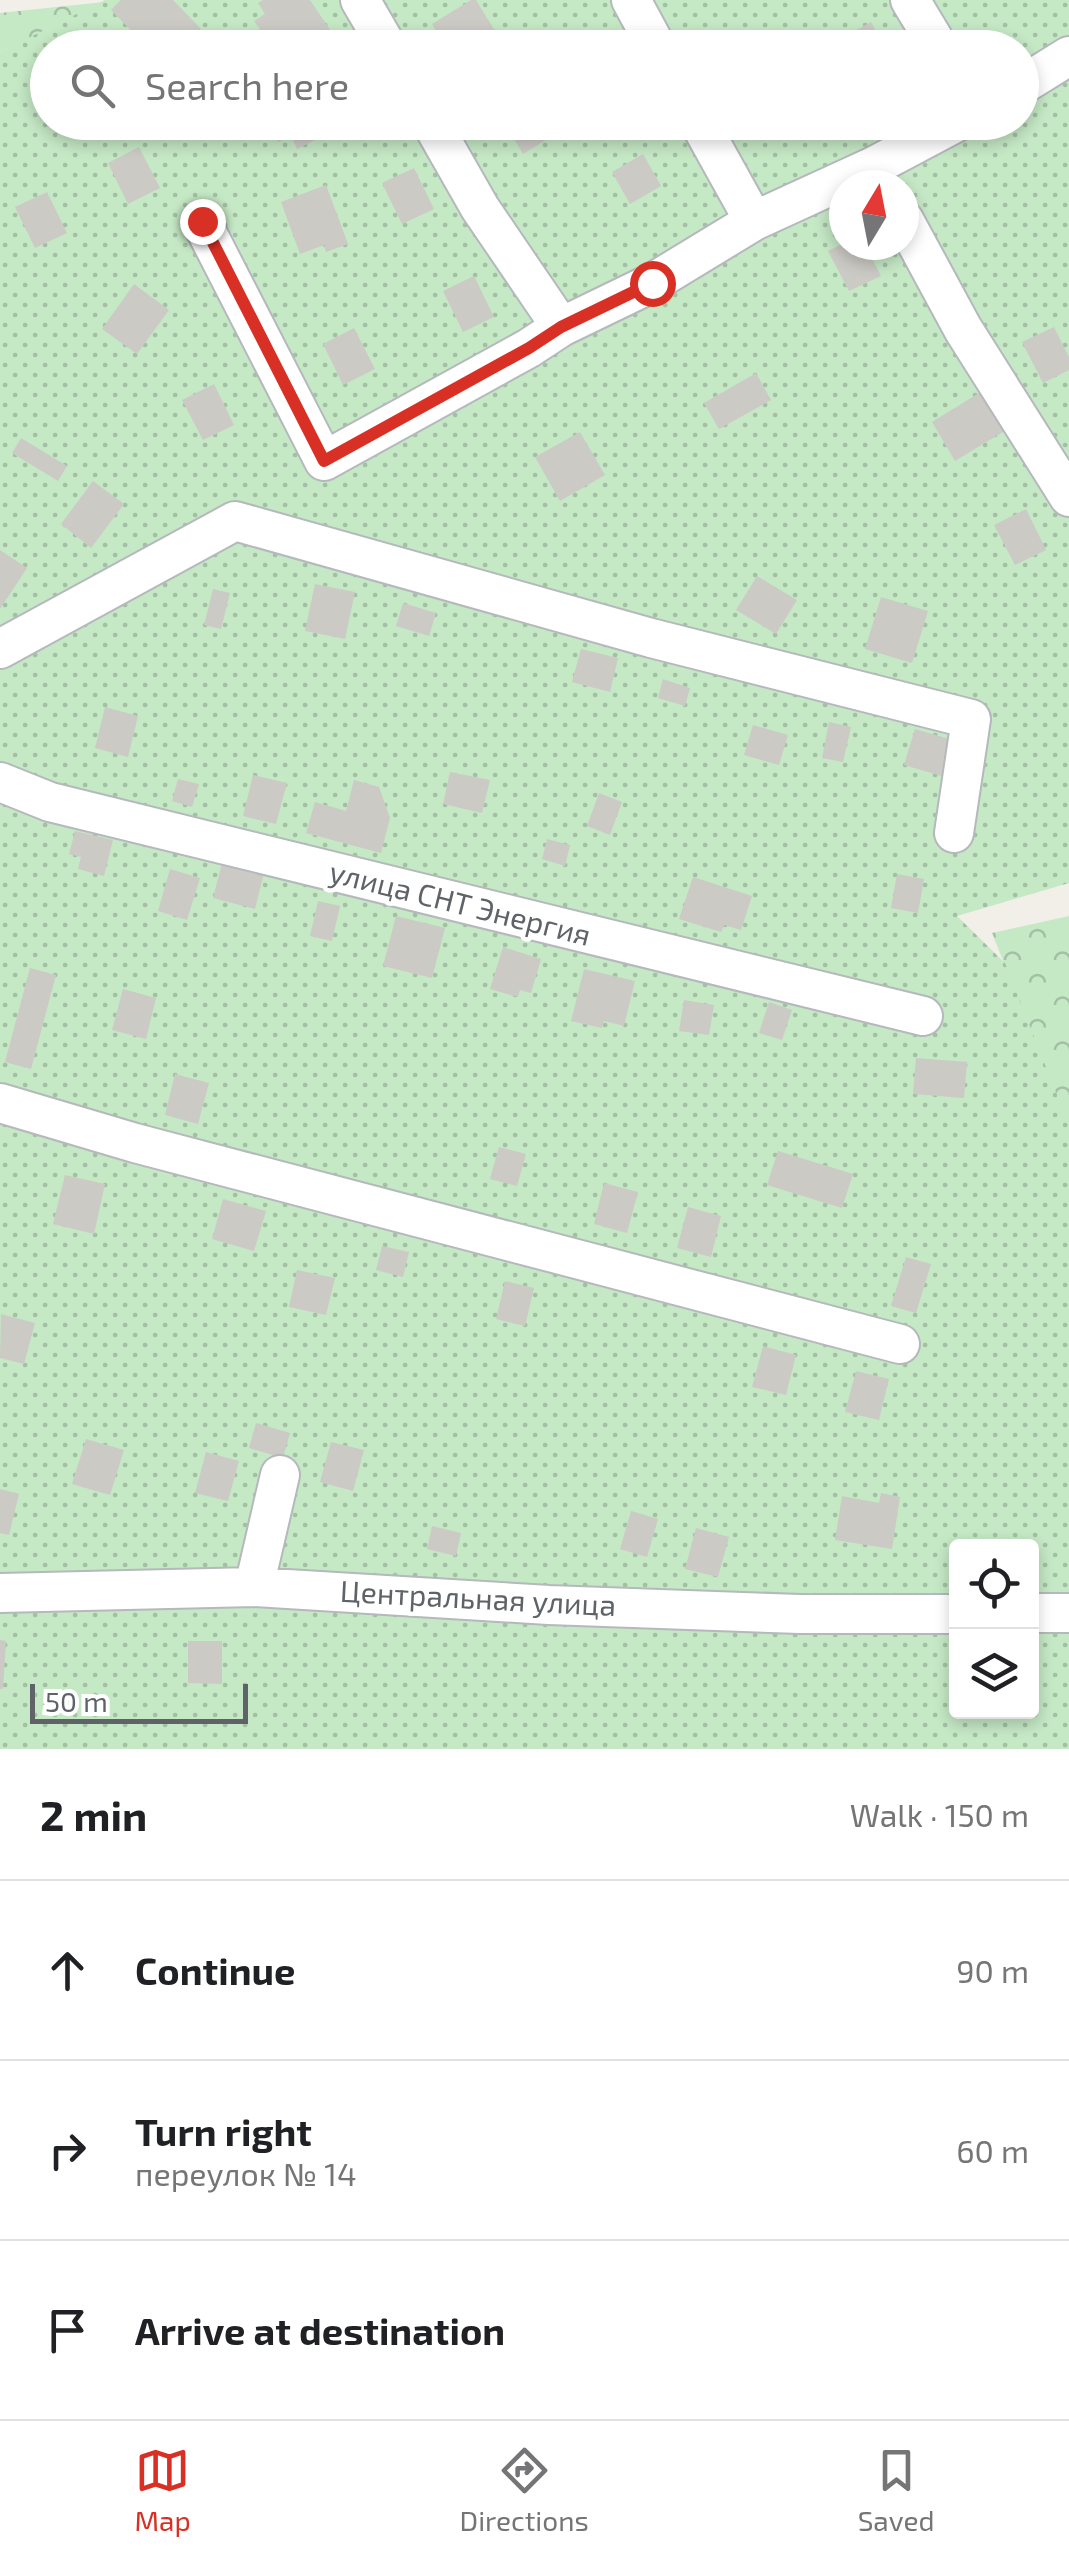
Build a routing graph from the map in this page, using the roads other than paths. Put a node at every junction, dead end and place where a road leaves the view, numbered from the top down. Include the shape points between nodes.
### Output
1 (360, 0) edge
2 (631, 0) edge
3 (910, 0) edge
4 (378, 30) edge
5 (648, 30) edge
6 (928, 30) edge
7 (1069, 56) edge
8 (1039, 75) edge
9 (441, 140) edge
10 (709, 140) edge
11 (932, 140) edge
12 (887, 170) edge
13 (829, 194) edge
14 (202, 221) dead end
15 (754, 221) junction
16 (919, 248) edge
17 (561, 327) junction
18 (1069, 496) edge
19 (0, 649) edge
20 (0, 782) edge
21 (954, 833) dead end
22 (923, 1016) dead end
23 (0, 1103) edge
24 (900, 1344) dead end
25 (280, 1475) dead end
26 (254, 1587) junction
27 (0, 1592) edge
28 (1069, 1612) edge
29 (1039, 1613) edge
30 (949, 1614) edge

1 - 4 street
2 - 5 street
3 - 6 street
7 - 8 street
9 - 17 street
10 - 15 street
11 - 12 street
13 - 15 street
14 - 17 street via 324,461
15 - 17 street via 652,283
16 - 18 street
19 - 21 street via 236,521 971,720
20 - 22 street, улица СНТ Энергия via 50,802
23 - 24 street
25 - 26 street
26 - 27 street, Центральная улица
26 - 30 street, Центральная улица via 607,1607
28 - 29 street

